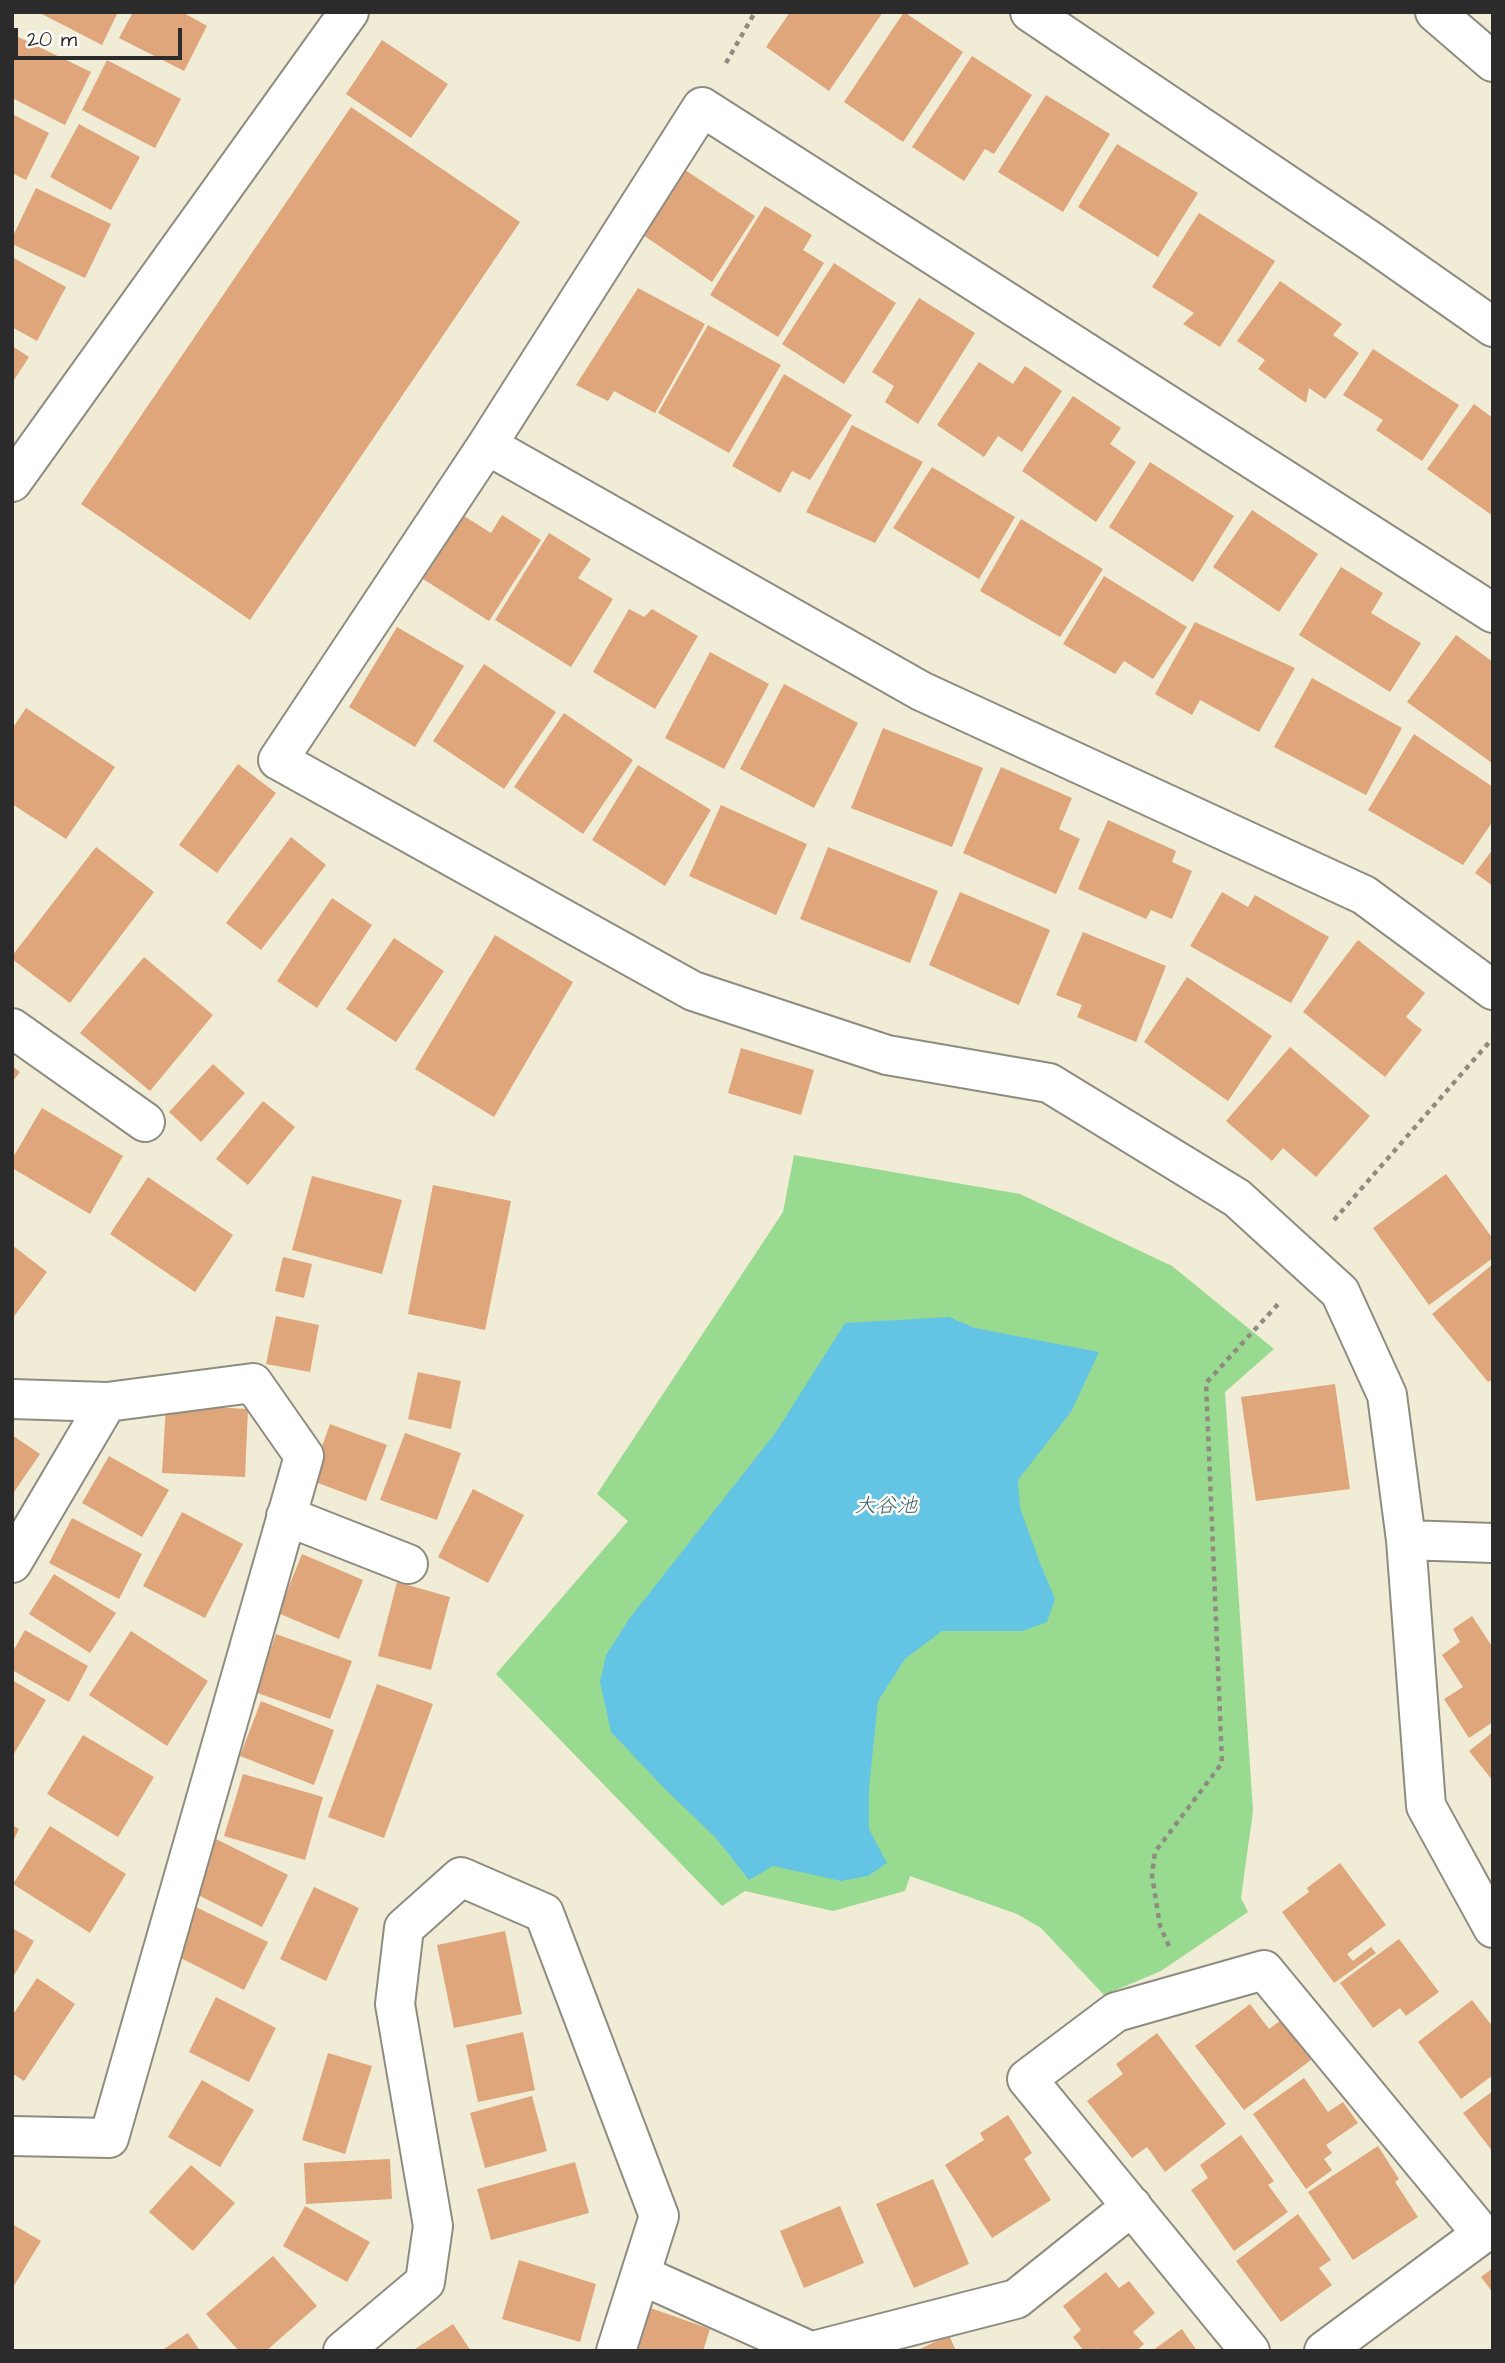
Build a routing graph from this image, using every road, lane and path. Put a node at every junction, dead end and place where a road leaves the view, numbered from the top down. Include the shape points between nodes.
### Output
1 (349, 12) edge
2 (754, 12) edge
3 (1030, 12) edge
4 (1435, 12) edge
5 (1473, 12) edge
6 (1493, 27) edge
7 (1493, 62) edge
8 (702, 107) junction
9 (1493, 327) edge
10 (487, 445) junction
11 (12, 482) edge
12 (1493, 613) edge
13 (1493, 990) edge
14 (12, 1028) edge
15 (1493, 1038) edge
16 (145, 1122) dead end
17 (1306, 1262) junction
18 (12, 1399) edge
19 (107, 1402) junction
20 (286, 1516) junction
21 (1406, 1540) junction
22 (1493, 1543) edge
23 (12, 1563) edge
24 (408, 1564) dead end
25 (1493, 1928) edge
26 (1190, 1991) junction
27 (12, 2136) edge
28 (1132, 2206) junction
29 (641, 2275) junction
30 (343, 2351) edge
31 (616, 2351) edge
32 (812, 2351) edge
33 (1250, 2351) edge
34 (1324, 2351) edge

1 - 11 main road
2 - 8 path
3 - 9 main road
4 - 7 main road
5 - 6 main road
8 - 10 main road
8 - 12 main road
10 - 13 main road via 921,691 1364,895
10 - 17 main road via 278,760 693,991 887,1055 1049,1083 1237,1198
14 - 16 main road
15 - 17 path
17 - 21 main road via 1340,1292 1387,1395
17 - 26 path via 1206,1383 1222,1763 1155,1852 1152,1875 1160,1926
18 - 19 main road
19 - 20 main road via 253,1383 304,1456
19 - 23 main road
20 - 24 main road
20 - 27 main road via 109,2138
21 - 22 main road
21 - 25 main road via 1426,1806
26 - 28 main road via 1116,2012 1027,2079
26 - 34 main road via 1264,1970 1482,2234
28 - 32 main road via 1016,2299
28 - 33 main road
29 - 30 main road via 659,2216 544,1913 461,1877 404,1928 395,2004 433,2226 425,2282
29 - 31 main road
29 - 32 main road

